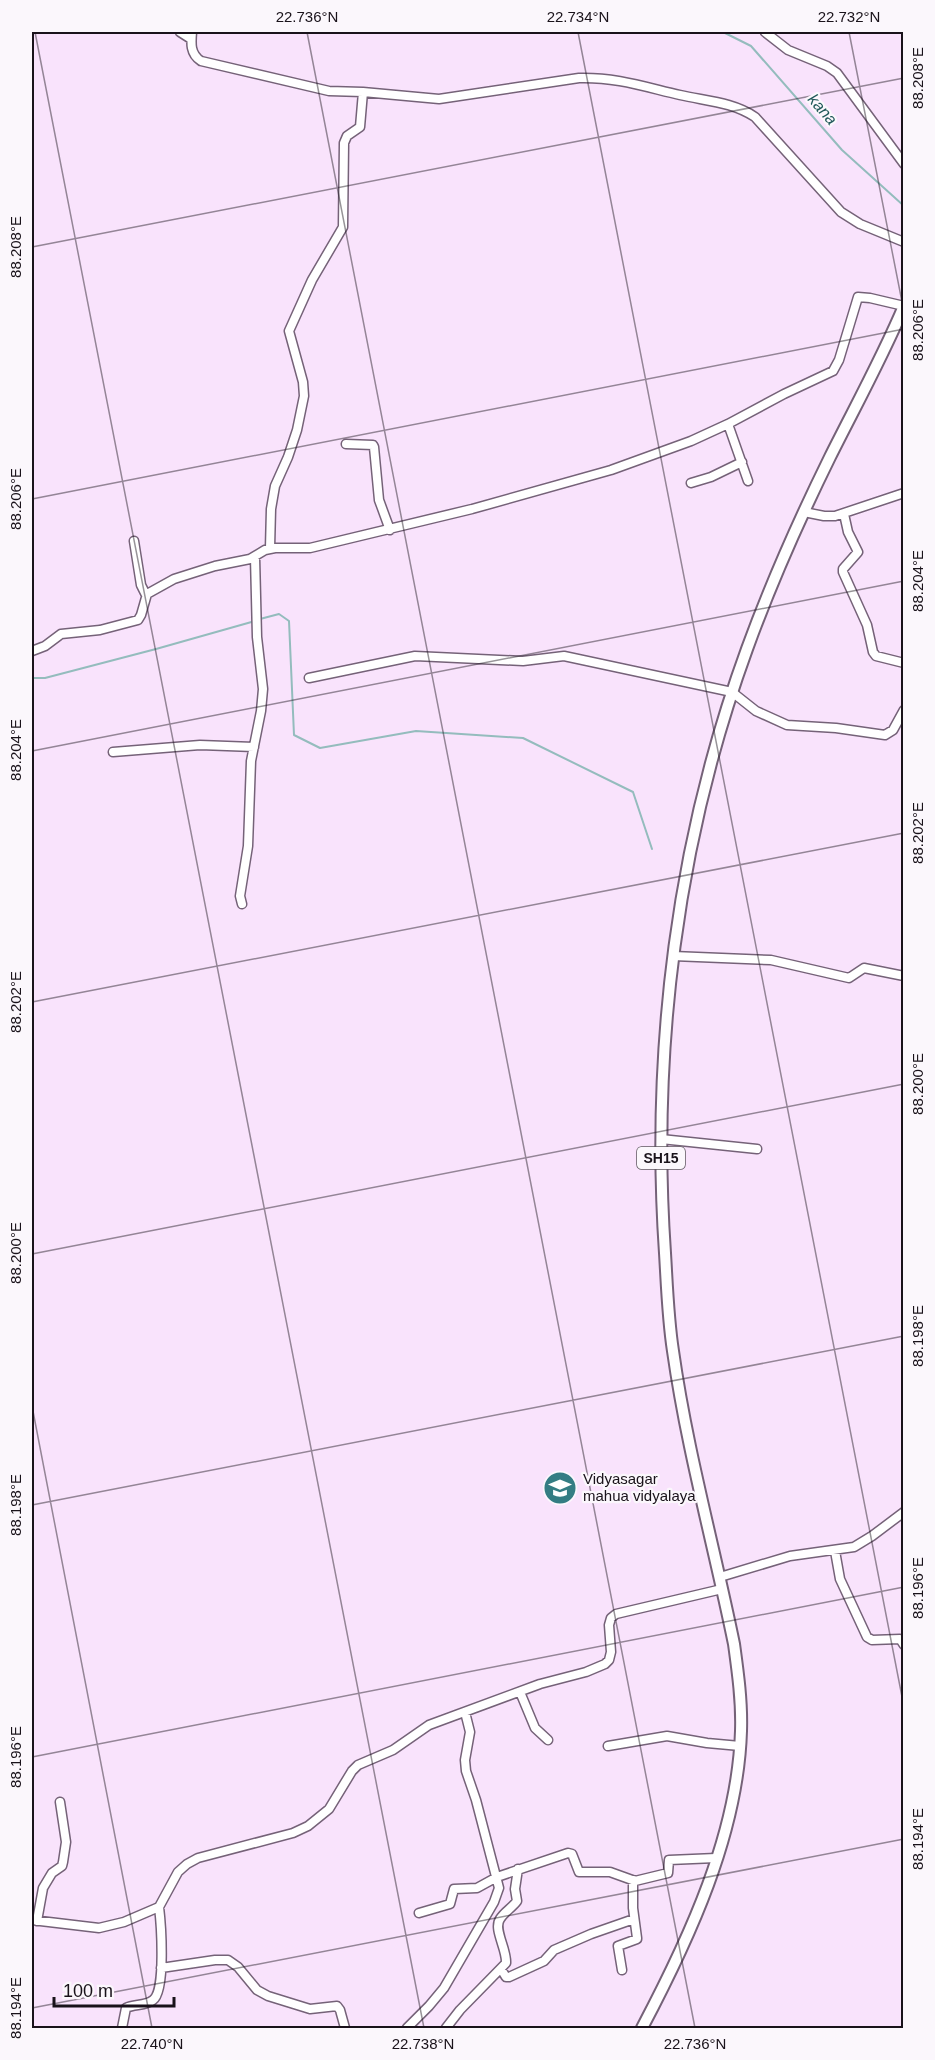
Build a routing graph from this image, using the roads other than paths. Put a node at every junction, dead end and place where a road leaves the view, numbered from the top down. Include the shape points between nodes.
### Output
1 (180, 32) edge
2 (765, 32) edge
3 (191, 35) edge
4 (363, 92) junction
5 (903, 164) edge
6 (903, 242) edge
7 (903, 306) edge
8 (899, 326) edge
9 (728, 424) junction
10 (346, 444) dead end
11 (742, 462) junction
12 (748, 481) dead end
13 (691, 483) dead end
14 (903, 493) edge
15 (804, 512) junction
16 (843, 514) junction
17 (390, 530) junction
18 (134, 542) dead end
19 (270, 548) junction
20 (255, 558) junction
21 (146, 595) junction
22 (32, 651) edge
23 (903, 663) edge
24 (309, 678) dead end
25 (732, 692) junction
26 (903, 710) edge
27 (254, 747) junction
28 (113, 752) dead end
29 (242, 904) dead end
30 (673, 956) junction
31 (903, 976) edge
32 (661, 1139) junction
33 (757, 1149) dead end
34 (903, 1512) edge
35 (835, 1551) junction
36 (720, 1577) junction
37 (722, 1589) junction
38 (903, 1645) edge
39 (520, 1692) junction
40 (465, 1712) junction
41 (548, 1740) dead end
42 (608, 1746) dead end
43 (740, 1746) junction
44 (60, 1802) dead end
45 (716, 1858) junction
46 (518, 1869) junction
47 (497, 1877) junction
48 (633, 1880) junction
49 (159, 1907) junction
50 (419, 1914) dead end
51 (634, 1919) junction
52 (34, 1921) edge
53 (161, 1968) junction
54 (501, 1970) junction
55 (622, 1970) dead end
56 (122, 2028) edge
57 (345, 2028) edge
58 (407, 2028) edge
59 (446, 2028) edge
60 (642, 2028) edge

1 - 3 street
2 - 5 street via 788,50 837,73
3 - 4 street via 195,56 207,63 329,91
4 - 6 street via 439,99 594,77 728,104 762,123 841,212 860,225
4 - 19 street via 360,127 344,143 343,227 312,280 289,331 303,382 303,406 275,486
7 - 8 main road, SH15
7 - 9 street via 858,297 833,371
8 - 15 main road, SH15
9 - 11 street
9 - 17 street via 611,470
10 - 17 street via 373,445 379,500
11 - 12 street
11 - 13 street
14 - 16 street
15 - 16 street
15 - 25 main road, SH15 via 773,581
16 - 23 street via 858,552 843,572 867,625 873,652 876,657
17 - 19 street via 310,549
18 - 21 street
19 - 20 street
20 - 21 street via 188,574
20 - 27 street via 263,689
21 - 22 street via 138,620 100,630 61,634
24 - 25 street via 415,656 523,661 558,656
25 - 26 street via 768,717 799,727 885,735
25 - 30 main road, SH15 via 689,855
27 - 28 street via 200,745
27 - 29 street
30 - 31 street via 771,960 849,978 864,968
30 - 32 main road, SH15
32 - 33 street
32 - 36 main road, SH15 via 662,1216 672,1347
34 - 35 street via 858,1545
35 - 36 street via 790,1556
35 - 38 street via 840,1579 867,1637 900,1639
36 - 37 main road, SH15
37 - 39 street via 616,1614 609,1625 611,1652 605,1664
37 - 43 main road, SH15 via 739,1677
39 - 40 street
39 - 41 street via 535,1728
40 - 47 street via 470,1734 466,1771
40 - 49 street via 429,1725 393,1750 358,1765 332,1805 308,1826 187,1864 176,1874
42 - 43 street via 667,1736
43 - 45 main road, SH15 via 735,1789
44 - 52 street via 66,1842 63,1862 43,1888
45 - 48 street via 669,1860 668,1873
45 - 60 main road, SH15 via 690,1928
46 - 47 street
46 - 48 street via 570,1853 579,1872 610,1872
46 - 54 street via 517,1901 498,1925 507,1956
47 - 50 street via 477,1888 454,1889 450,1904
47 - 58 street via 498,1894 465,1954 437,1997
48 - 51 street
49 - 52 street via 106,1927
49 - 53 street
51 - 54 street via 554,1950 544,1961 509,1977
51 - 55 street via 637,1940 618,1948
53 - 56 street via 154,1999 126,2008
53 - 57 street via 228,1960 267,1996 310,2009 337,2006
54 - 59 street

